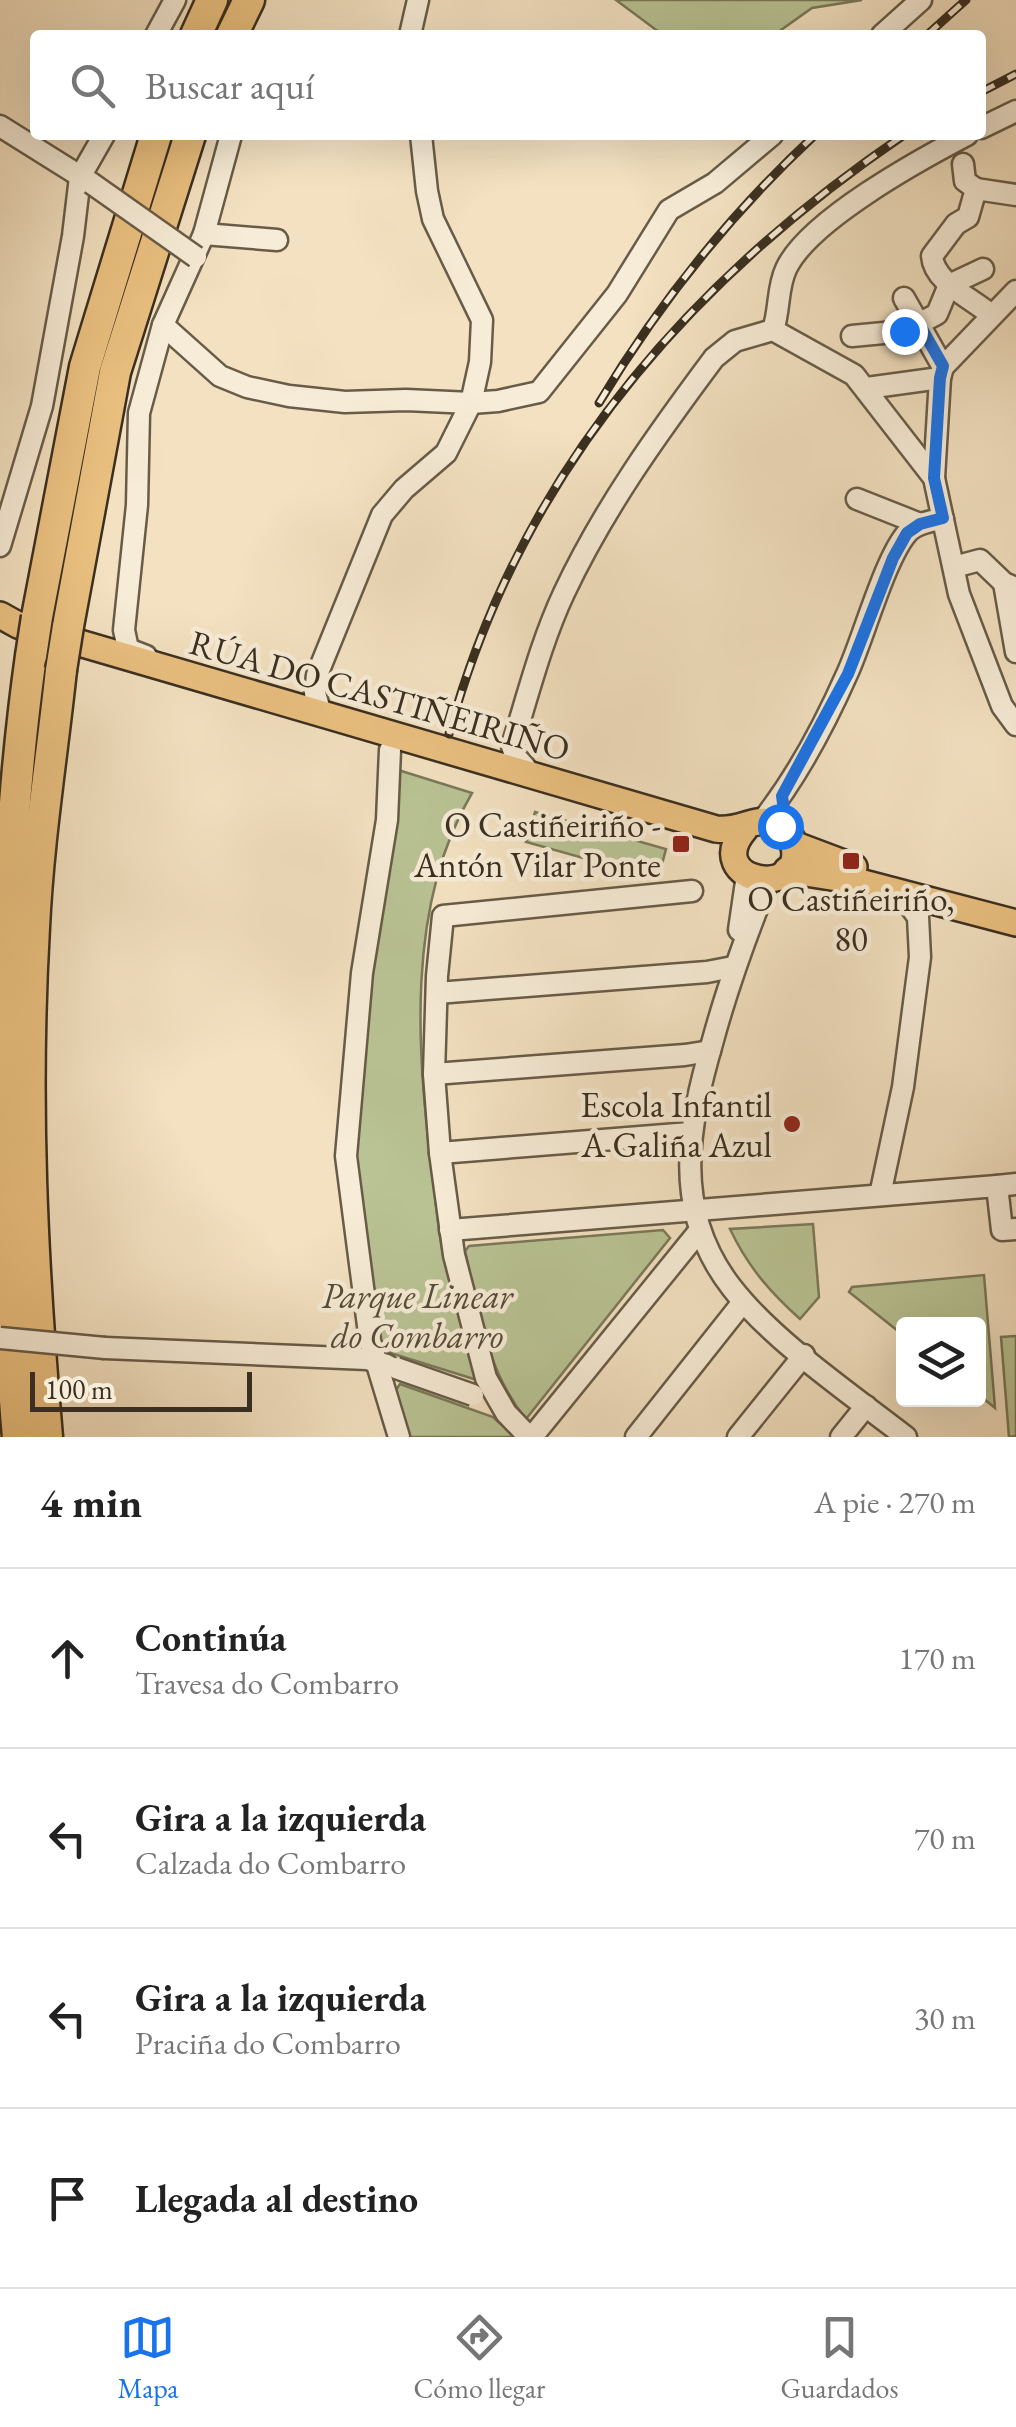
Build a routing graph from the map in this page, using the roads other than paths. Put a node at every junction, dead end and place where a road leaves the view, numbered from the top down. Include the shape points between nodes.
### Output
1 (175, 0) edge
2 (212, 0) edge
3 (249, 0) edge
4 (418, 0) edge
5 (922, 0) edge
6 (159, 30) edge
7 (198, 30) edge
8 (234, 30) edge
9 (411, 30) edge
10 (888, 30) edge
11 (1016, 110) edge
12 (986, 125) edge
13 (0, 126) edge
14 (102, 140) edge
15 (154, 140) edge
16 (188, 140) edge
17 (230, 140) edge
18 (422, 140) edge
19 (766, 140) edge
20 (957, 140) edge
21 (963, 164) dead end
22 (86, 180) junction
23 (976, 188) junction
24 (1016, 195) edge
25 (204, 234) junction
26 (277, 240) dead end
27 (196, 257) junction
28 (983, 270) dead end
29 (949, 284) junction
30 (1016, 291) edge
31 (904, 298) dead end
32 (992, 315) junction
33 (918, 322) junction
34 (164, 324) junction
35 (773, 330) junction
36 (852, 336) dead end
37 (942, 372) junction
38 (867, 388) junction
39 (471, 403) junction
40 (934, 478) junction
41 (857, 499) dead end
42 (943, 518) junction
43 (920, 524) junction
44 (0, 546) edge
45 (954, 567) junction
46 (1010, 586) edge
47 (0, 615) edge
48 (125, 623) junction
49 (0, 632) edge
50 (84, 638) junction
51 (128, 650) junction
52 (1016, 652) edge
53 (30, 662) junction
54 (182, 675) junction
55 (318, 675) junction
56 (298, 701) dead end
57 (319, 707) dead end
58 (1016, 725) edge
59 (512, 746) junction
60 (390, 750) junction
61 (484, 757) dead end
62 (525, 767) dead end
63 (782, 796) junction
64 (0, 810) edge
65 (754, 825) junction
66 (790, 838) junction
67 (759, 870) junction
68 (899, 891) junction
69 (692, 892) dead end
70 (946, 904) junction
71 (918, 917) junction
72 (1014, 919) edge
73 (734, 967) junction
74 (436, 993) junction
75 (31, 1016) junction
76 (710, 1051) junction
77 (434, 1074) junction
78 (690, 1133) junction
79 (440, 1154) junction
80 (1007, 1185) edge
81 (880, 1195) junction
82 (697, 1220) junction
83 (1016, 1229) edge
84 (450, 1230) junction
85 (743, 1302) junction
86 (0, 1338) edge
87 (804, 1355) junction
88 (375, 1360) junction
89 (500, 1404) junction
90 (866, 1406) junction
91 (396, 1427) edge
92 (18, 1437) edge
93 (47, 1437) edge
94 (58, 1437) edge
95 (530, 1437) edge
96 (636, 1437) edge
97 (738, 1437) edge
98 (841, 1437) edge
99 (906, 1437) edge

1 - 6 street
2 - 7 highway
3 - 8 highway
4 - 9 street
5 - 10 street
11 - 12 street
13 - 22 street
14 - 22 street
15 - 53 highway, bridge via 85,367
16 - 50 highway via 115,372
17 - 25 street
18 - 39 street via 434,219 482,320
19 - 39 street via 669,210 617,294 540,392
20 - 35 street via 876,188 795,252 781,282
21 - 23 street via 965,181
22 - 27 street, bridge
22 - 44 street via 42,406
23 - 24 street
23 - 29 street via 968,217 932,256
25 - 26 street
25 - 27 street
27 - 34 street
28 - 29 street
29 - 32 street
29 - 33 street via 937,314
30 - 32 street
31 - 33 street
32 - 37 street
33 - 36 street via 904,331
33 - 37 street
34 - 39 street via 220,376 247,387 345,402
34 - 48 street via 140,413
35 - 38 street
35 - 59 street via 735,341 714,358 614,498 564,594
37 - 38 street
37 - 40 street
38 - 40 street
39 - 55 street via 446,454 382,515
40 - 42 street
41 - 43 street
42 - 43 street
42 - 45 street
43 - 63 street via 893,558 848,674
45 - 46 street via 980,560
45 - 58 street via 1002,706
46 - 52 street
47 - 50 main road, RÚA DO CASTIÑEIRIÑO
48 - 50 street via 110,640
48 - 51 street
49 - 60 main road, RÚA DO CASTIÑEIRIÑO
50 - 51 street
50 - 54 main road, RÚA DO CASTIÑEIRIÑO
50 - 75 highway, bridge via 61,670
51 - 54 street via 173,665
53 - 64 highway
53 - 92 highway via 10,866 4,1078
54 - 65 main road, RÚA DO CASTIÑEIRIÑO via 716,829
55 - 56 street
55 - 57 street
59 - 61 street
59 - 62 street
60 - 67 main road, RÚA DO CASTIÑEIRIÑO via 637,816
60 - 88 street via 346,1140
63 - 65 street
63 - 66 street
65 - 66 main road, RÚA DO CASTIÑEIRIÑO via 772,822
65 - 67 main road via 735,845
66 - 67 main road via 794,854
66 - 72 main road, RÚA DO CASTIÑEIRIÑO
67 - 68 main road, RÚA DO CASTIÑEIRIÑO
67 - 73 street
68 - 70 main road, RÚA DO CASTIÑEIRIÑO
68 - 71 street
69 - 74 street via 443,916
70 - 71 street via 927,906
70 - 72 main road, RÚA DO CASTIÑEIRIÑO
71 - 81 street via 920,957 903,1088
73 - 74 street
73 - 76 street
74 - 77 street
75 - 93 highway via 30,1236
75 - 94 highway
76 - 77 street
76 - 78 street
77 - 79 street
78 - 79 street
78 - 82 street
79 - 84 street
80 - 81 street
80 - 83 street via 1002,1230
81 - 82 street
82 - 84 street
82 - 85 street via 716,1266
82 - 95 street
84 - 89 street via 486,1378
85 - 87 street
85 - 96 street
86 - 88 street, bridge
87 - 90 street
87 - 97 street
88 - 89 street, bridge
88 - 91 street
89 - 95 street
90 - 98 street
90 - 99 street

